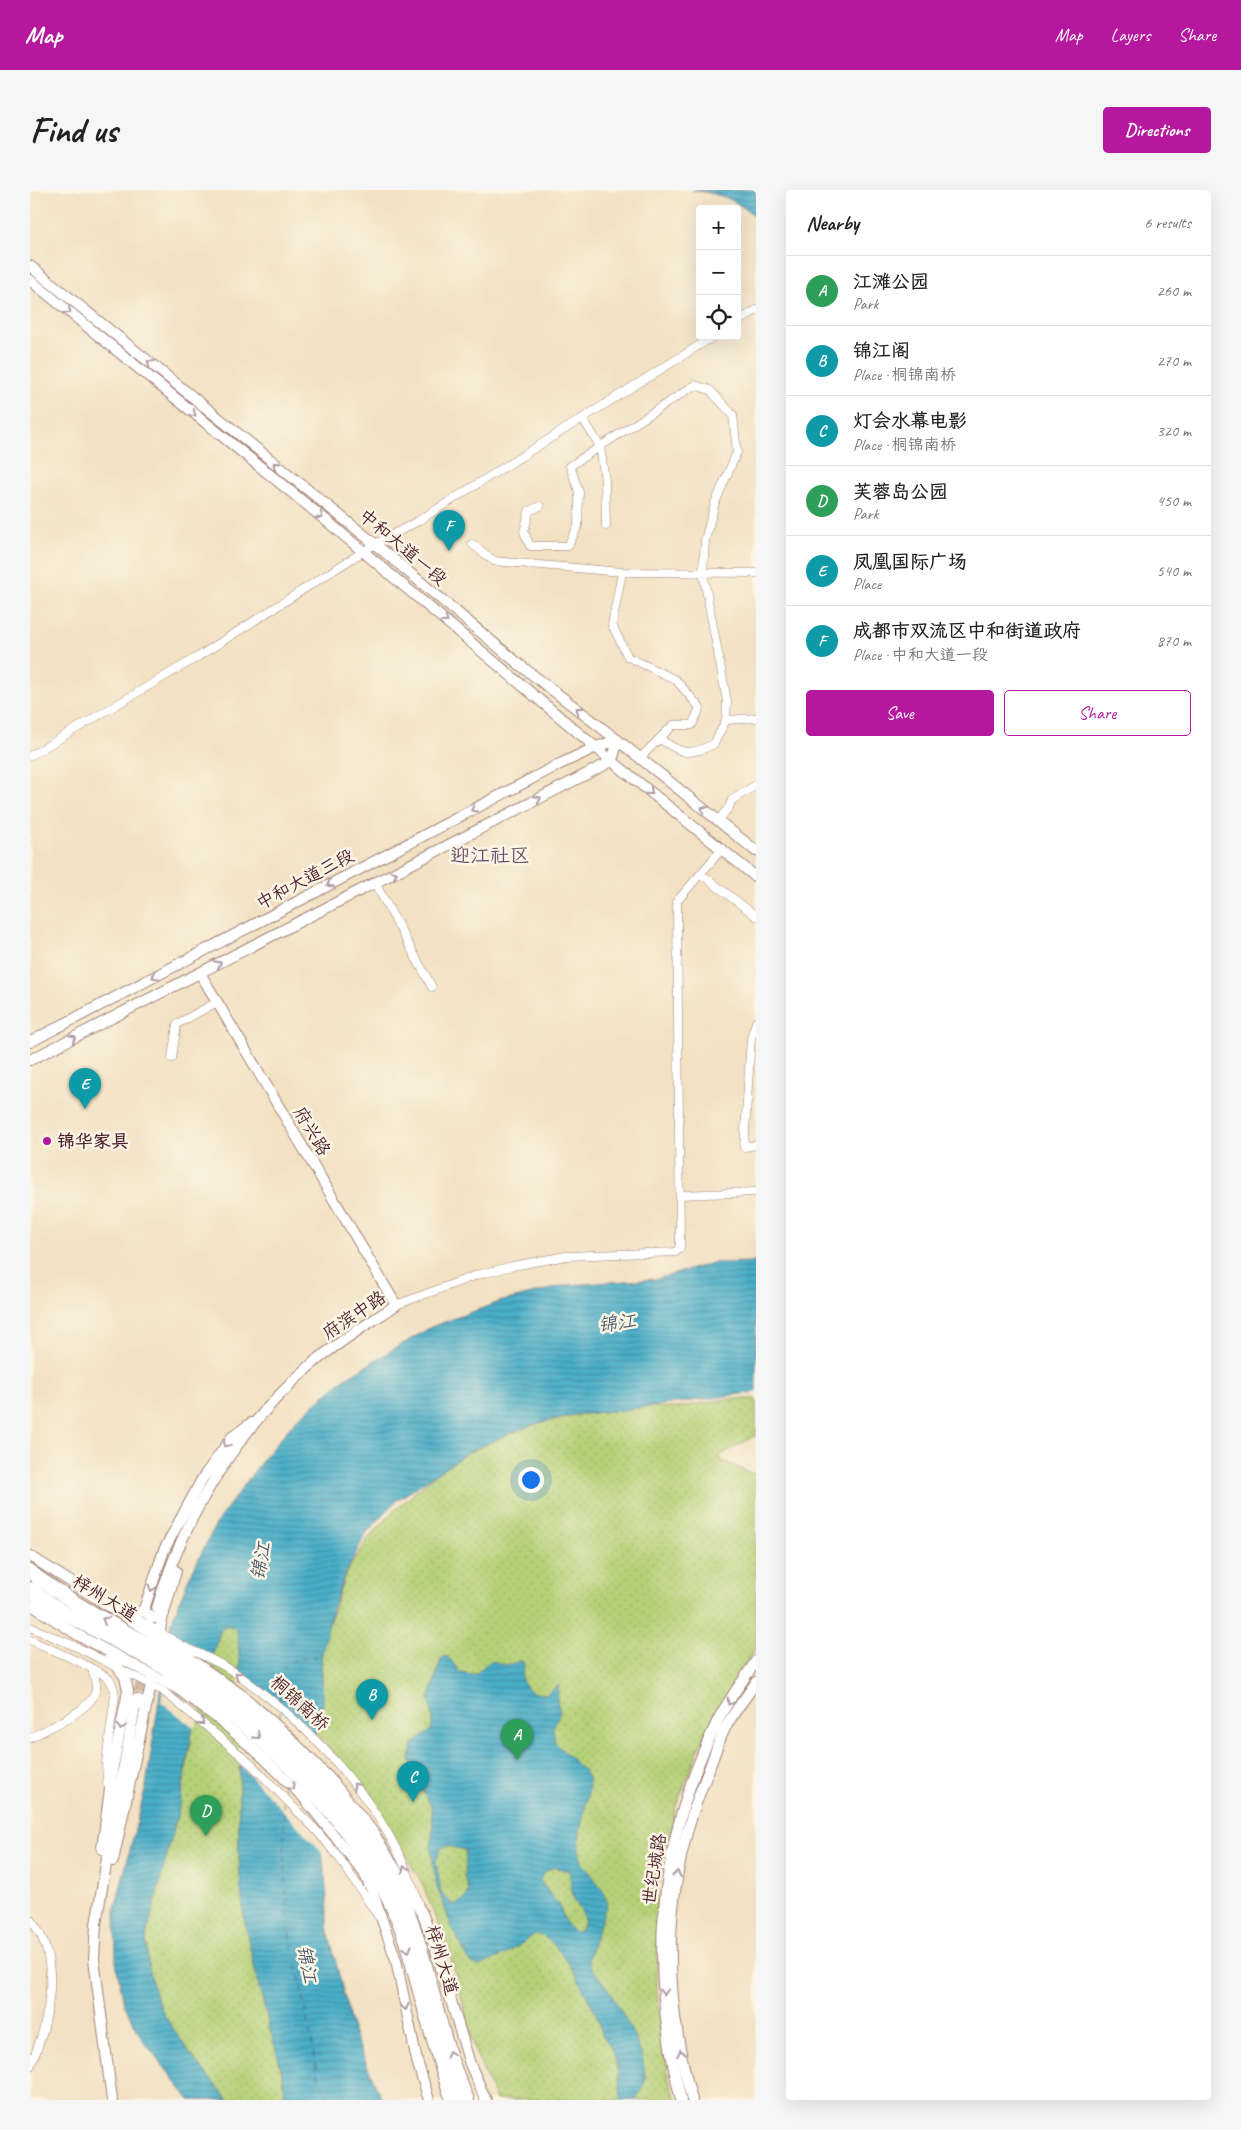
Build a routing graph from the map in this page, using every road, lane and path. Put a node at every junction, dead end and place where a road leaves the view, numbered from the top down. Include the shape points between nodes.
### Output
1 (30, 266) edge
2 (30, 280) edge
3 (756, 310) edge
4 (741, 319) edge
5 (708, 340) edge
6 (582, 419) junction
7 (600, 446) junction
8 (540, 506) dead end
9 (606, 526) dead end
10 (375, 544) junction
11 (472, 544) dead end
12 (363, 552) junction
13 (622, 572) junction
14 (704, 573) junction
15 (756, 573) edge
16 (756, 718) edge
17 (726, 720) junction
18 (660, 739) junction
19 (618, 740) junction
20 (596, 747) junction
21 (30, 756) edge
22 (640, 758) junction
23 (612, 761) junction
24 (756, 785) edge
25 (718, 820) junction
26 (722, 849) junction
27 (756, 851) edge
28 (701, 874) junction
29 (756, 877) edge
30 (375, 883) junction
31 (756, 916) edge
32 (200, 973) junction
33 (432, 987) dead end
34 (217, 1002) junction
35 (756, 1022) edge
36 (30, 1042) edge
37 (172, 1058) dead end
38 (30, 1060) edge
39 (756, 1145) edge
40 (756, 1192) edge
41 (680, 1195) junction
42 (396, 1305) junction
43 (264, 1413) junction
44 (30, 1556) edge
45 (30, 1572) edge
46 (30, 1589) edge
47 (30, 1604) edge
48 (144, 1609) junction
49 (160, 1611) junction
50 (118, 1613) junction
51 (129, 1615) junction
52 (30, 1627) edge
53 (30, 1640) edge
54 (106, 1651) junction
55 (161, 1656) junction
56 (756, 1661) edge
57 (92, 1669) junction
58 (121, 1670) junction
59 (756, 1682) edge
60 (135, 1706) junction
61 (30, 1738) edge
62 (108, 1801) junction
63 (355, 1844) junction
64 (104, 1877) junction
65 (385, 1891) junction
66 (422, 1913) junction
67 (30, 1919) edge
68 (396, 1960) junction
69 (30, 2067) edge
70 (112, 2100) edge
71 (429, 2100) edge
72 (453, 2100) edge
73 (467, 2100) edge
74 (486, 2100) edge
75 (681, 2100) edge
76 (692, 2100) edge

10 -> 1 main road, 中和大道一段
2 -> 12 main road, 中和大道一段
3 - 4 street
5 - 6 street
6 - 7 street
6 - 10 street via 418,521
7 - 8 street via 570,466 579,492 578,526 568,546 530,546 524,532 529,511
7 - 9 street
7 - 14 street via 694,385 710,390 733,415 737,452 710,521 705,540
10 - 12 street
19 -> 10 main road, 中和大道一段 via 520,665
11 - 13 street via 494,561
12 -> 20 main road, 中和大道一段
12 - 21 street via 199,656
13 - 14 street
13 - 18 street via 612,625 628,657 676,680 700,708 692,725 673,725
14 - 15 street
14 - 17 street via 727,700
16 - 17 street
17 - 18 street via 714,744 692,754 677,750
18 - 22 street
19 - 20 main road, 中和大道三段
19 - 22 main road, 中和大道一段
19 - 23 main road
20 - 23 main road, 中和大道一段
20 -> 36 main road, 中和大道三段
25 -> 22 main road, 中和大道一段
23 -> 26 main road, 中和大道一段
30 -> 23 main road
24 - 25 street via 732,800
25 - 27 main road, 中和大道一段
26 - 28 street
26 - 29 main road, 中和大道一段
28 - 31 street
28 - 41 street via 677,901
32 -> 30 main road
30 - 33 street
32 - 34 main road, 府兴路
38 -> 32 main road
34 - 37 street via 177,1024
34 - 42 main road, 府兴路
35 - 39 street via 751,1038 744,1147
40 - 41 street
41 - 42 street, 府滨中路 via 681,1242 676,1252 566,1256 513,1266 477,1275
42 - 43 main road, 府滨中路 via 313,1363
43 -> 48 main road via 232,1437 202,1479 164,1550
43 - 49 main road, 府滨中路 via 227,1460 191,1520 164,1585
44 - 50 main road
55 -> 45 highway, 梓州大道
46 - 55 highway, 梓州大道 via 64,1612
47 - 54 main road
48 - 49 main road via 153,1618 160,1617
48 - 51 main road
49 - 55 main road, 府滨中路
50 - 51 main road
50 - 55 main road
51 - 55 street
52 - 58 street
53 - 57 street
54 - 55 main road
54 - 58 main road
55 - 58 street
55 - 60 main road, 府滨中路
55 - 63 highway via 300,1776
55 - 63 main road, 桐锦南桥 via 242,1695 287,1735 325,1774
55 -> 63 street via 163,1691 252,1765 315,1829
66 -> 55 street, 桐锦南桥 via 413,1883 383,1826 356,1785 316,1741 270,1700 222,1664 182,1645
56 -> 75 main road, 世纪城路 via 717,1721 684,1801 667,1875 661,1940 666,2024
57 - 61 street via 96,1685 90,1701 81,1710
57 - 62 street via 109,1679 116,1695 106,1762
58 - 60 main road
76 -> 59 main road, 世纪城路 via 676,2022 670,1950 676,1877 695,1803 727,1724
60 -> 62 main road via 112,1766
60 - 64 main road
62 - 64 main road via 102,1849
63 - 65 highway, 梓州大道
63 - 66 main road
63 - 68 main road
73 -> 63 highway, 梓州大道 via 449,2055 404,1903
64 - 70 main road via 94,1958
65 - 68 main road
65 -> 72 highway, 梓州大道 via 408,1946 439,2062
66 - 74 main road via 470,2064
67 - 69 street via 45,1943 49,1962 45,2026
68 -> 71 main road via 416,2061

